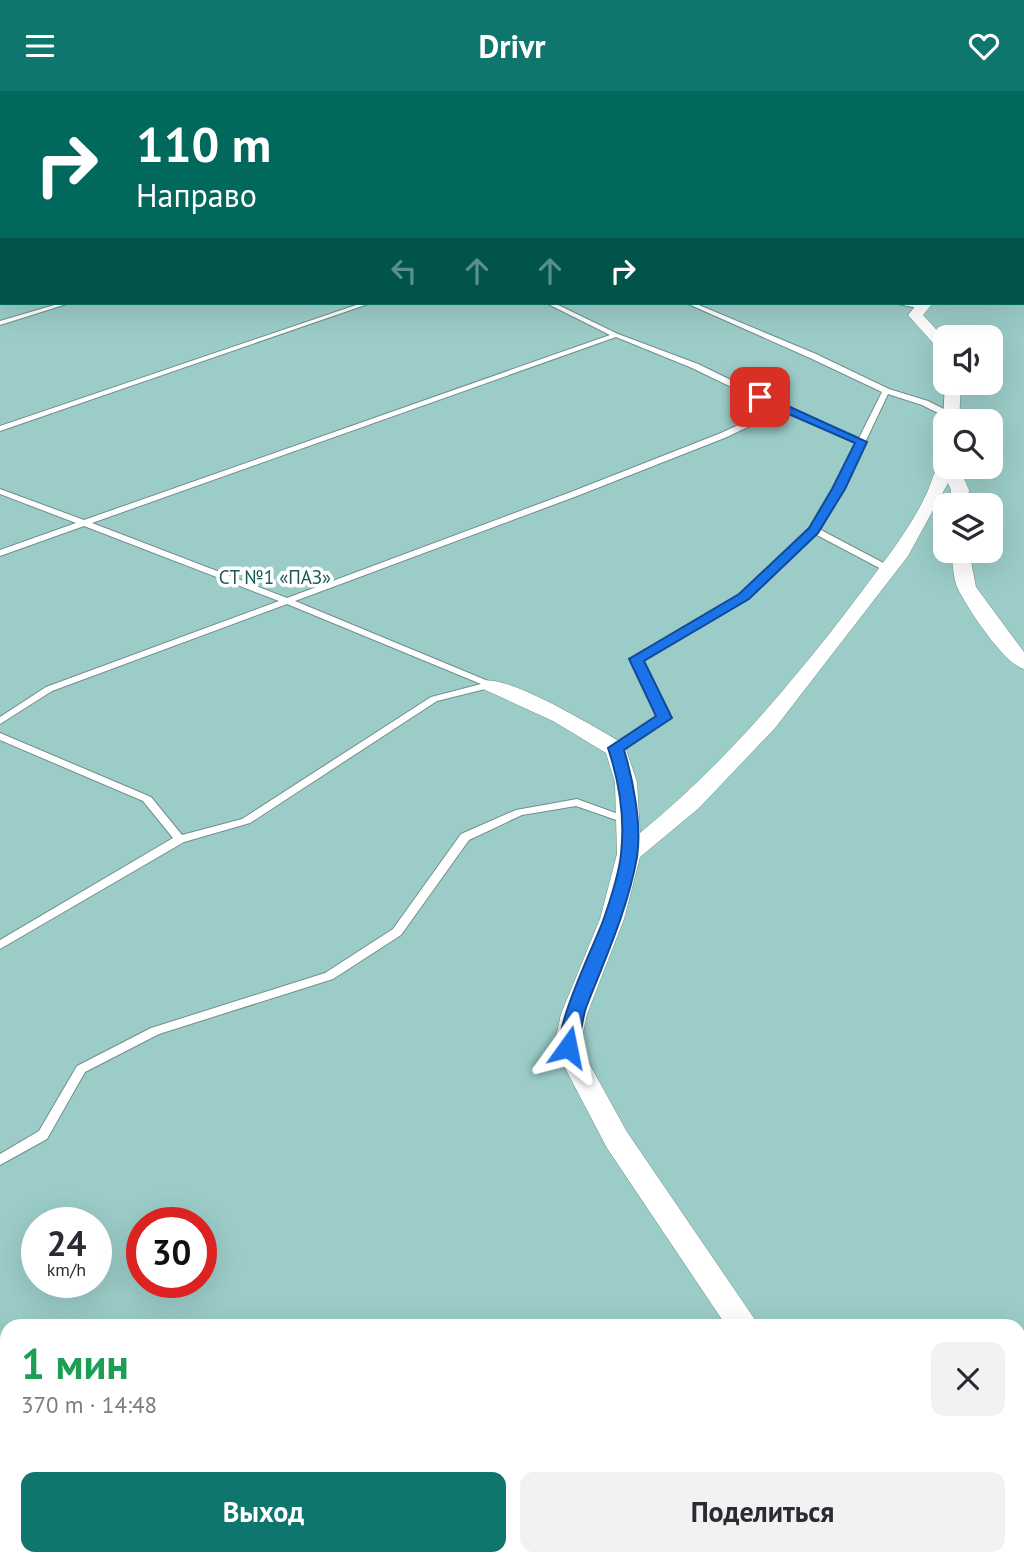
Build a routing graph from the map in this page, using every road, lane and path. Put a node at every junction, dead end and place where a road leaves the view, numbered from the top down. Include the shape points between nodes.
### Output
1 (60, 305) edge
2 (362, 305) edge
3 (553, 305) edge
4 (694, 305) edge
5 (924, 305) edge
6 (0, 323) edge
7 (616, 335) junction
8 (933, 335) edge
9 (886, 391) junction
10 (781, 408) junction
11 (935, 409) edge
12 (0, 429) edge
13 (862, 442) junction
14 (942, 479) edge
15 (0, 491) edge
16 (85, 521) junction
17 (814, 530) junction
18 (0, 553) edge
19 (962, 563) edge
20 (888, 569) junction
21 (288, 601) junction
22 (1024, 663) edge
23 (490, 685) junction
24 (0, 721) edge
25 (0, 736) edge
26 (616, 748) junction
27 (628, 821) junction
28 (180, 839) junction
29 (629, 854) junction
30 (0, 945) edge
31 (0, 1160) edge
32 (740, 1319) edge

1 - 6 lane
2 - 12 lane
3 - 7 lane
4 - 9 lane
5 - 8 street via 915,315
7 - 10 lane via 695,366
7 - 16 lane
9 - 11 lane
9 - 13 lane
10 - 13 lane
10 - 21 lane via 724,435
13 - 17 lane
14 - 20 street
15 - 16 lane
16 - 18 lane
16 - 21 lane
17 - 20 lane
17 - 26 lane via 744,596 636,659 664,718
19 - 22 street via 966,587
20 - 29 street via 768,723 691,803
21 - 23 lane
21 - 24 lane via 49,689
23 - 26 street via 560,716
23 - 28 lane via 434,699 246,821
25 - 28 lane via 147,799
26 - 27 street via 626,782
27 - 29 street
27 - 31 lane via 577,802 520,812 466,837 397,932 329,977 155,1031 81,1069 43,1135
28 - 30 lane
29 - 32 street via 612,919 574,1014 568,1047 617,1140

